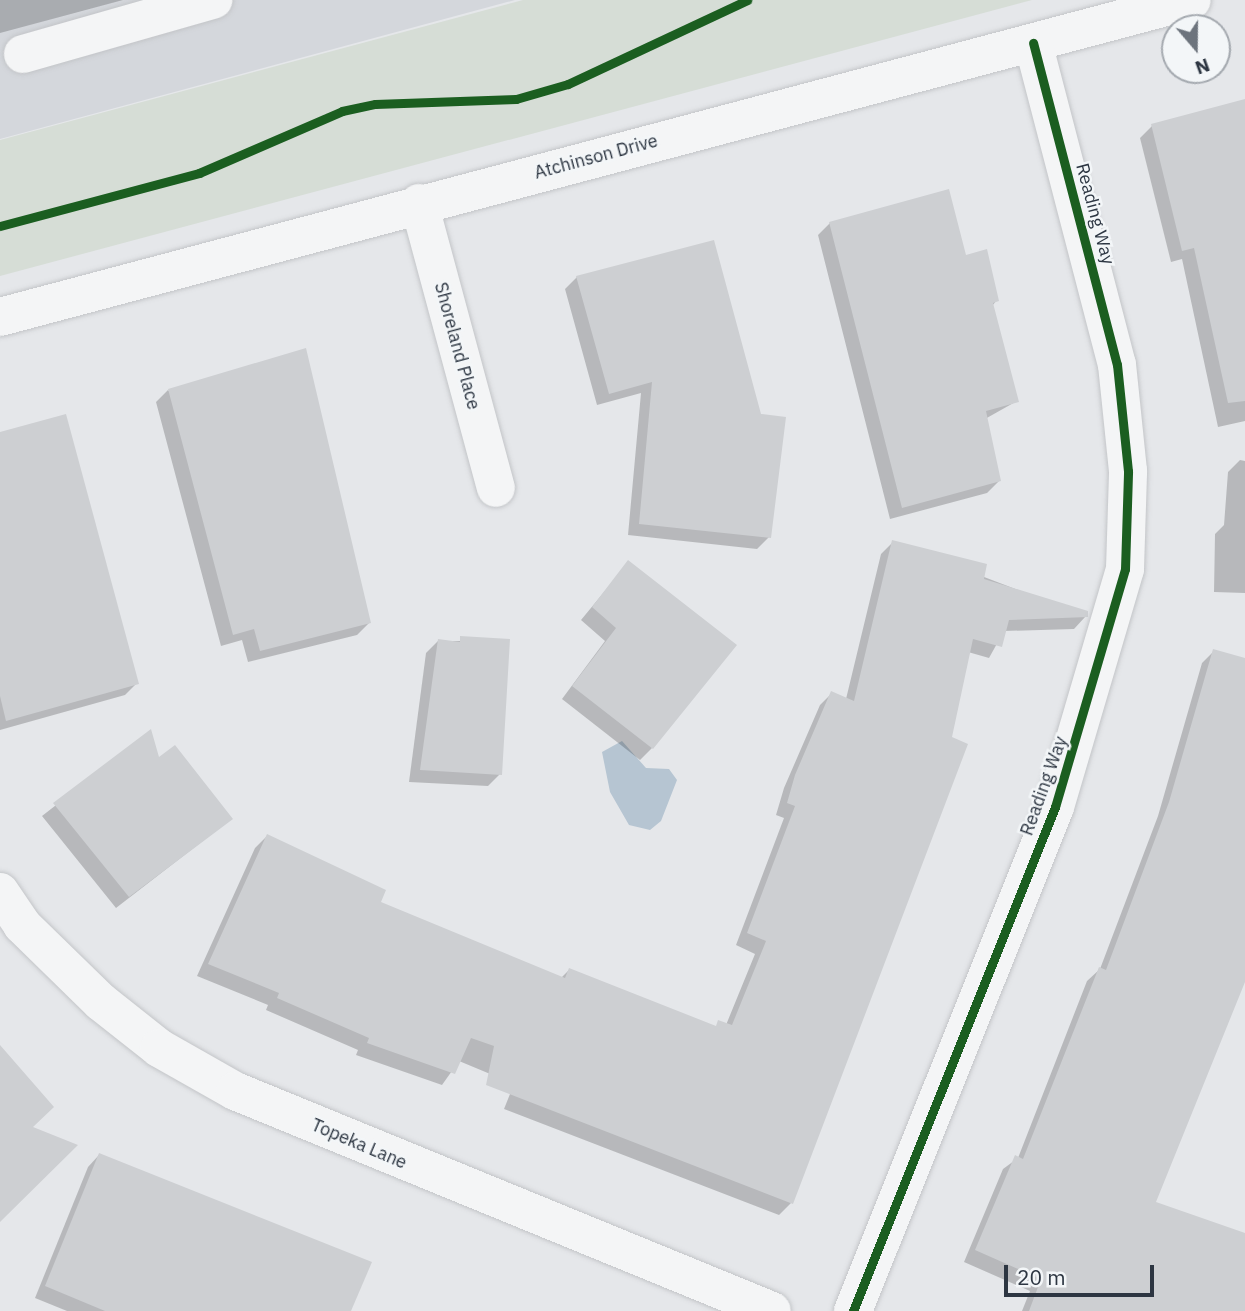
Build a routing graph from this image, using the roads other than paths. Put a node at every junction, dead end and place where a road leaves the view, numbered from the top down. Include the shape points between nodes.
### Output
1 (213, 0) edge
2 (1192, 0) edge
3 (1033, 43) junction
4 (23, 54) dead end
5 (419, 203) junction
6 (0, 317) edge
7 (496, 488) dead end
8 (0, 892) edge
9 (772, 1311) edge
10 (853, 1311) edge

1 - 4 street
2 - 3 street, Atchinson Drive
3 - 5 street, Atchinson Drive
3 - 10 street, Reading Way via 1117,365 1128,471 1125,569 1055,807
5 - 6 street, Atchinson Drive
5 - 7 street, Shoreland Place
8 - 9 street, Topeka Lane via 22,925 101,1002 159,1048 234,1091

